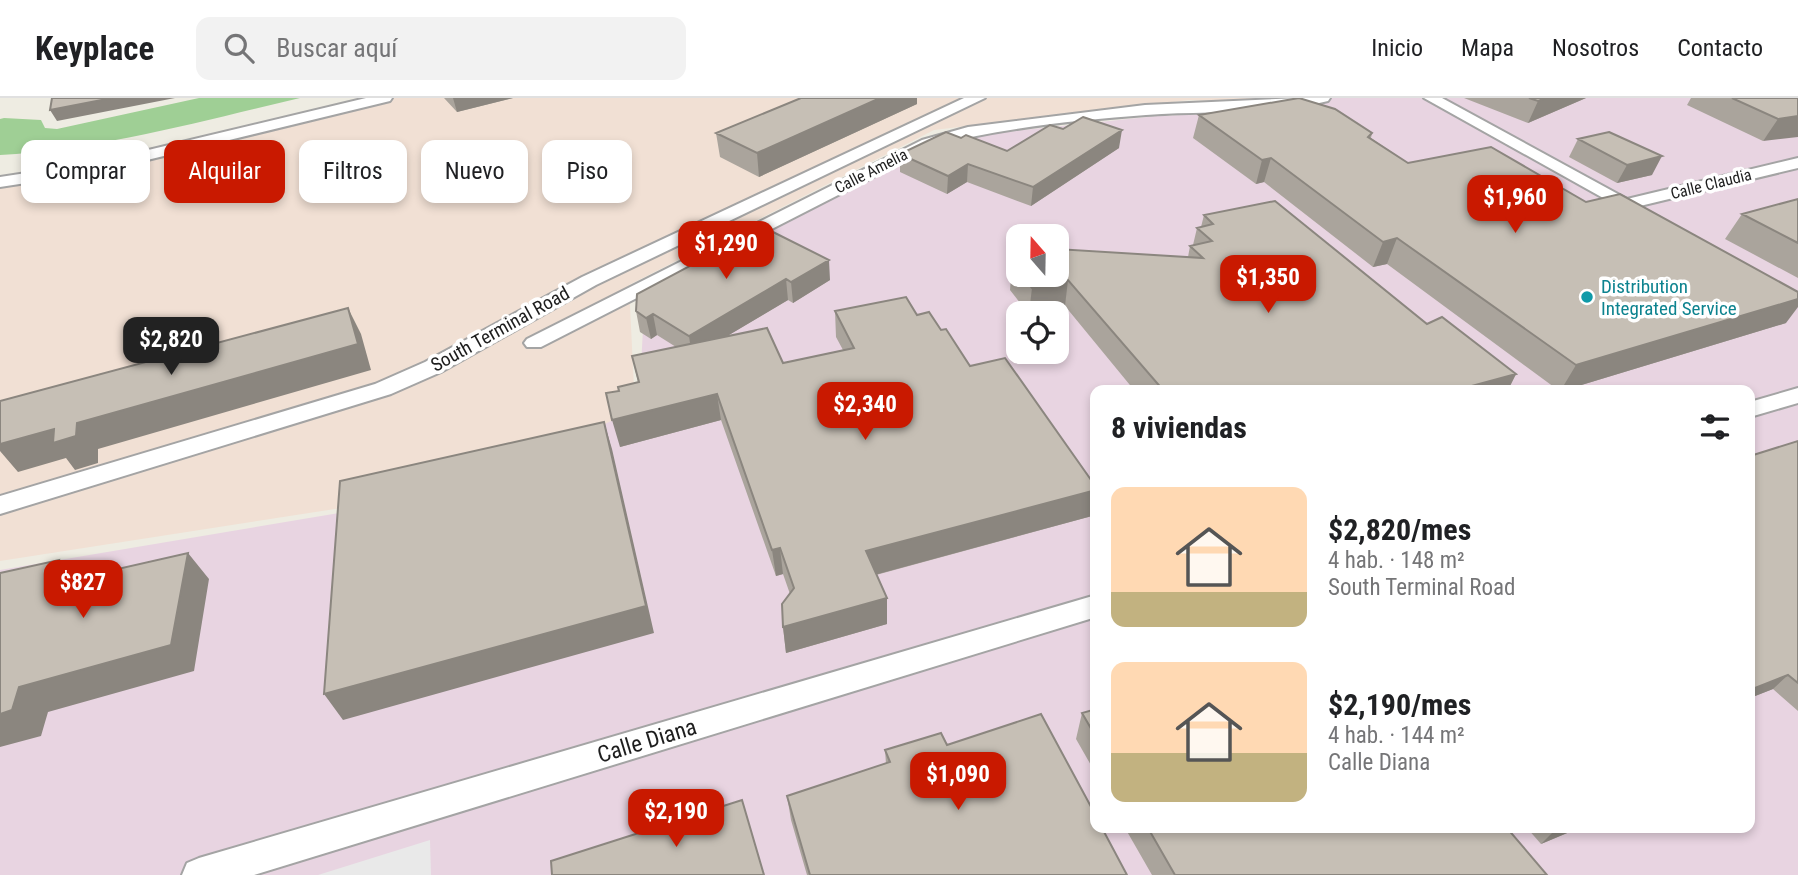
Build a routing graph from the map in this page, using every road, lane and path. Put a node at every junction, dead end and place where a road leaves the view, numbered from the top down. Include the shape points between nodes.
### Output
1 (328, 98) edge
2 (385, 98) edge
3 (978, 98) edge
4 (1324, 98) edge
5 (1431, 98) edge
6 (1798, 163) edge
7 (0, 166) edge
8 (0, 182) edge
9 (1624, 205) junction
10 (1659, 224) edge
11 (534, 344) dead end
12 (1798, 395) edge
13 (1755, 408) edge
14 (0, 505) edge
15 (1090, 608) edge
16 (199, 875) edge

1 - 7 street via 113,150
2 - 8 street via 111,164
3 - 14 street, South Terminal Road via 589,281 433,367 383,389
4 - 11 street, Calle Amelia via 1292,104 1145,110 968,132 928,143
5 - 9 street
6 - 9 street, Calle Claudia
9 - 10 street
12 - 13 street
15 - 16 street, Calle Diana

